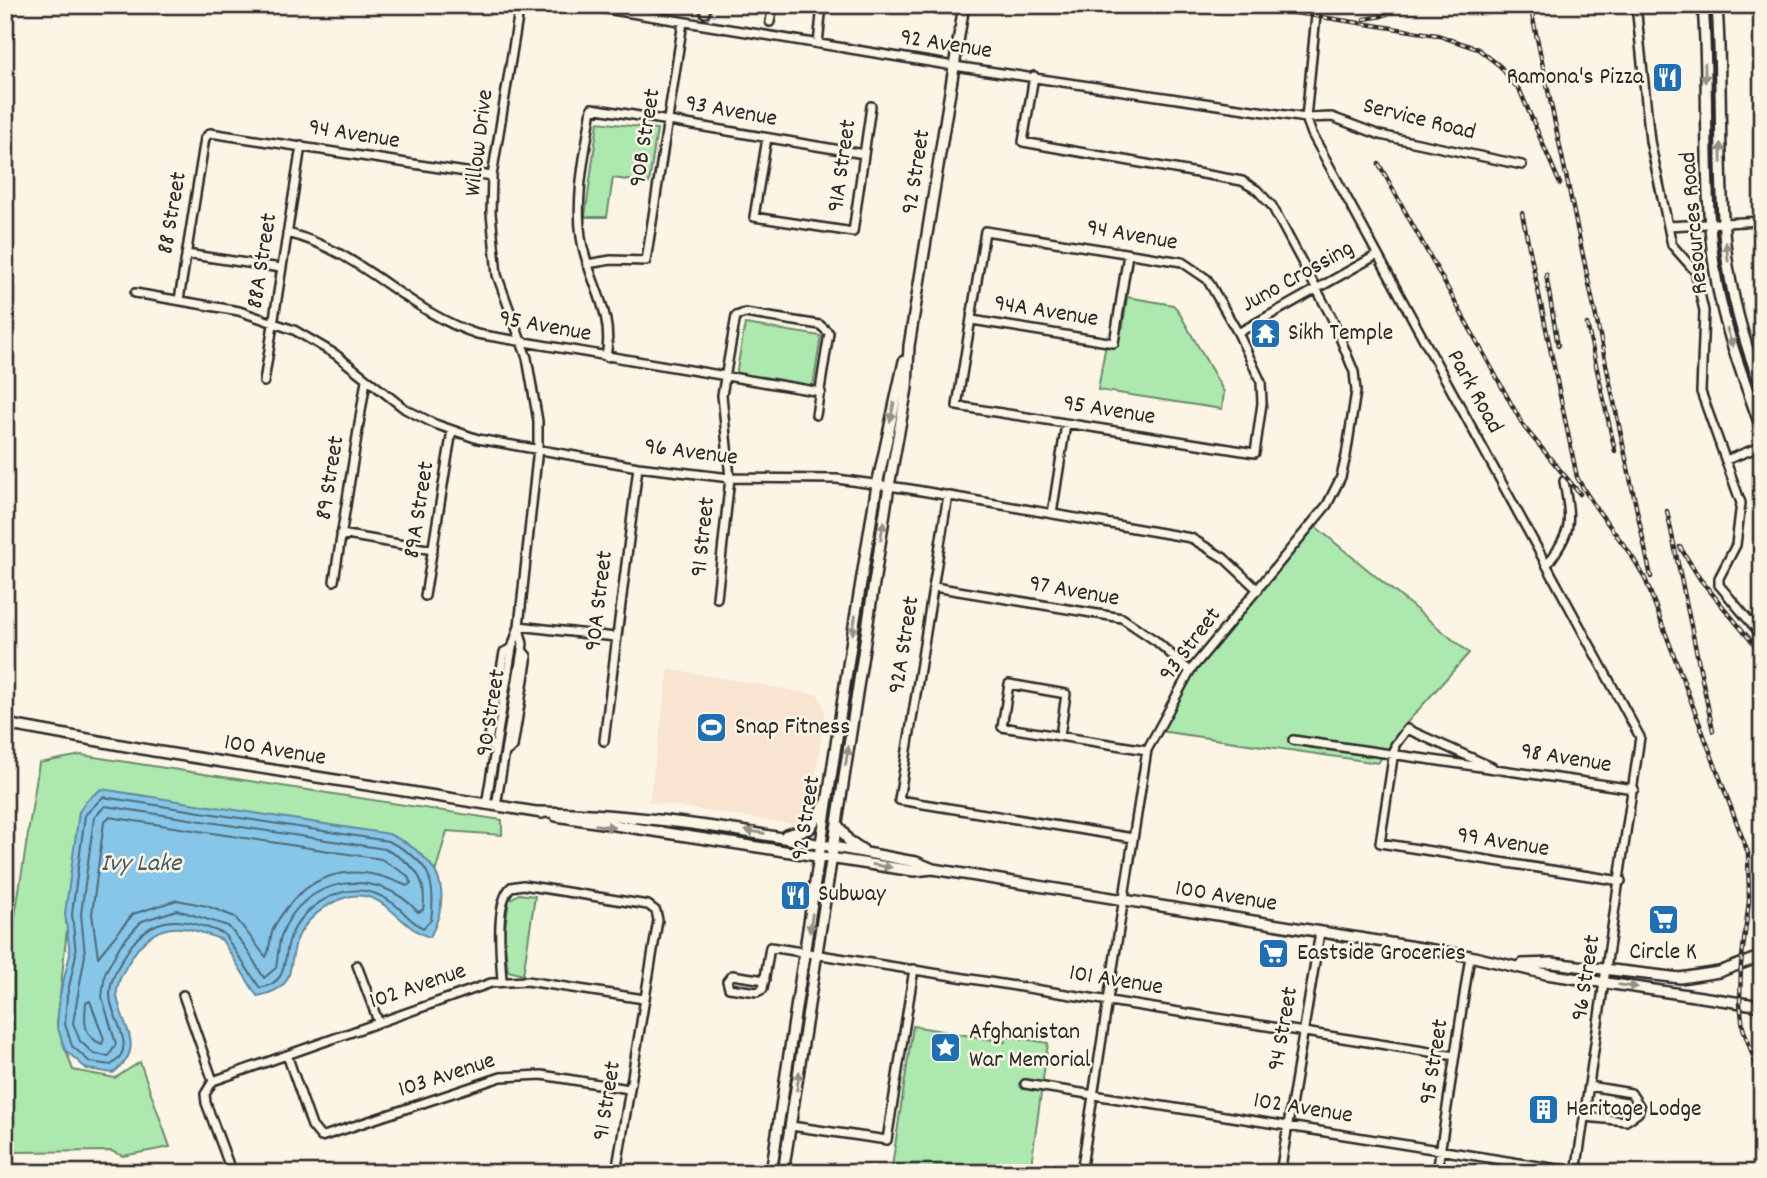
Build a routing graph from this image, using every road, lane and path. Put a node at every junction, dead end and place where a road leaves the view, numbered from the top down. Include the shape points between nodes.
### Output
1 (520, 5) edge
2 (582, 5) edge
3 (773, 5) edge
4 (821, 5) edge
5 (964, 5) edge
6 (1317, 5) edge
7 (1636, 5) edge
8 (1703, 5) edge
9 (1717, 5) edge
10 (683, 22) junction
11 (770, 22) dead end
12 (818, 44) junction
13 (954, 66) junction
14 (1034, 76) junction
15 (871, 106) dead end
16 (1306, 118) junction
17 (667, 121) junction
18 (210, 134) joint
19 (767, 138) junction
20 (301, 146) junction
21 (864, 154) junction
22 (1522, 165) dead end
23 (492, 176) junction
24 (1762, 220) edge
25 (1723, 221) junction
26 (1709, 223) junction
27 (1668, 226) junction
28 (287, 233) junction
29 (186, 254) junction
30 (1128, 254) junction
31 (1377, 255) junction
32 (587, 264) junction
33 (281, 268) junction
34 (1315, 287) junction
35 (135, 293) dead end
36 (179, 300) junction
37 (972, 320) junction
38 (273, 321) junction
39 (1238, 332) junction
40 (521, 343) junction
41 (909, 346) junction
42 (607, 357) junction
43 (725, 376) junction
44 (366, 380) junction
45 (264, 382) dead end
46 (1762, 389) edge
47 (821, 392) junction
48 (816, 415) dead end
49 (1066, 424) junction
50 (452, 430) junction
51 (1762, 431) edge
52 (1762, 446) edge
53 (538, 448) junction
54 (1255, 453) joint
55 (1726, 460) junction
56 (638, 467) junction
57 (730, 478) junction
58 (1563, 481) dead end
59 (877, 485) junction
60 (888, 486) junction
61 (948, 495) junction
62 (1052, 514) junction
63 (341, 534) junction
64 (433, 550) junction
65 (1548, 565) junction
66 (334, 581) dead end
67 (934, 587) junction
68 (1258, 590) junction
69 (425, 596) dead end
70 (717, 598) dead end
71 (519, 626) junction
72 (1762, 636) edge
73 (615, 637) junction
74 (1190, 671) junction
75 (5, 724) edge
76 (1060, 736) junction
77 (1293, 740) dead end
78 (604, 741) dead end
79 (1147, 750) junction
80 (1394, 752) junction
81 (1492, 767) junction
82 (1634, 789) junction
83 (828, 801) junction
84 (491, 805) junction
85 (538, 812) junction
86 (836, 824) junction
87 (780, 836) junction
88 (1133, 838) junction
89 (822, 845) junction
90 (833, 853) junction
91 (867, 853) junction
92 (821, 856) junction
93 (933, 869) junction
94 (1621, 881) junction
95 (1123, 900) junction
96 (1320, 932) junction
97 (806, 952) junction
98 (817, 954) junction
99 (1762, 956) edge
100 (1470, 957) junction
101 (1513, 964) junction
102 (357, 965) dead end
103 (914, 969) junction
104 (1608, 969) junction
105 (765, 980) junction
106 (502, 981) junction
107 (1606, 983) junction
108 (183, 995) dead end
109 (644, 999) junction
110 (1107, 999) junction
111 (1762, 1006) edge
112 (378, 1021) junction
113 (1303, 1030) junction
114 (287, 1055) junction
115 (1455, 1056) junction
116 (213, 1081) junction
117 (1024, 1084) dead end
118 (1590, 1086) junction
119 (629, 1089) junction
120 (1093, 1095) junction
121 (1585, 1117) junction
122 (791, 1126) junction
123 (1287, 1126) junction
124 (1441, 1152) junction
125 (1576, 1172) edge
126 (232, 1173) edge
127 (522, 1173) edge
128 (560, 1173) edge
129 (616, 1173) edge
130 (771, 1173) edge
131 (783, 1173) edge
132 (1081, 1173) edge
133 (1280, 1173) edge
134 (1437, 1173) edge

1 - 23 street, Willow Drive
2 - 10 street, 92 Avenue
3 - 11 street
4 - 12 street
5 - 13 main road, 92 Street
6 - 16 street
7 - 27 street via 1653,160
8 -> 26 main road, Resources Road
25 -> 9 main road, Resources Road
10 - 12 street, 92 Avenue
10 - 17 street, 90B Street
12 - 13 street, 92 Avenue
13 - 14 street, 92 Avenue
13 - 41 main road, 92 Street
14 - 16 street, 92 Avenue
14 - 34 street, 93 Street via 1023,142 1242,181 1272,206
15 - 21 street, 91A Street
16 - 22 street, Service Road via 1332,117 1380,135
16 - 31 street, Park Road
17 - 19 street, 93 Avenue
17 - 32 street, 90B Street via 646,261
17 - 32 street, 93 Avenue via 592,108 579,210
18 - 20 street, 94 Avenue
18 - 29 street, 88 Street via 205,138
19 - 21 street, 93 Avenue
19 - 21 street, 91A Street via 754,217 853,232
20 - 23 street, 94 Avenue
20 - 28 street, 88A Street
23 - 40 street, Willow Drive via 494,260
24 - 25 street
25 - 26 street
46 -> 25 main road, Resources Road via 1737,310
26 - 27 street
26 -> 51 main road, Resources Road via 1726,326
27 - 55 street via 1675,250 1696,275 1706,330 1701,392
28 - 33 street, 88A Street
28 - 40 street, 95 Avenue via 352,258 450,324
29 - 33 street
29 - 36 street, 88 Street
30 - 37 street, 94A Avenue via 1114,342
30 - 37 street, 94 Avenue via 985,231
30 - 39 street, 94 Avenue via 1182,262 1207,279
31 - 34 street, Juno Crossing
31 - 65 street, Park Road
32 - 42 street via 609,324
33 - 38 street, 88A Street
34 - 39 street, Juno Crossing
34 - 68 street, 93 Street via 1354,372 1356,391 1346,456 1327,505
35 - 36 street, 96 Avenue
36 - 38 street, 96 Avenue
37 - 49 street, 95 Avenue via 957,406
38 - 44 street, 96 Avenue via 324,346
38 - 45 street, 88A Street
39 - 54 street, 94 Avenue via 1261,382
40 - 42 street, 95 Avenue
40 - 53 street, Willow Drive via 535,397
41 -> 59 main road, 92 Street
41 - 60 main road, 92 Street
42 - 43 street, 95 Avenue
43 - 47 street, 95 Avenue
43 - 47 street, 91 Street via 738,315 820,325 829,333
43 - 57 street, 91 Street via 722,404
44 - 50 street, 96 Avenue via 405,409
44 - 63 street, 89 Street
47 - 48 street
49 - 54 street, 95 Avenue
49 - 62 street
50 - 53 street, 96 Avenue
50 - 64 street, 89A Street
52 - 55 street
53 - 56 street, 96 Avenue
53 - 71 street, 90 Street
55 - 72 street via 1742,513 1736,545 1719,584
56 - 57 street, 96 Avenue
56 - 73 street, 90A Street
57 - 59 street, 96 Avenue via 806,478
57 - 70 street, 91 Street
58 - 65 street via 1569,528
59 - 60 street, 96 Avenue
59 -> 83 main road, 92 Street
60 - 61 street, 96 Avenue
86 -> 60 main road, 92 Street
61 - 62 street, 96 Avenue
61 - 67 street, 92A Street
62 - 68 street, 96 Avenue via 1191,538 1224,558
63 - 64 street
63 - 66 street, 89 Street
64 - 69 street, 89A Street
65 - 82 street, Park Road via 1640,737
67 - 74 street, 97 Avenue via 1122,618
67 - 88 street, 92A Street via 899,800
68 - 74 street, 93 Street
71 - 73 street
71 - 84 street, 90 Street via 527,656 525,674 513,747 506,752
71 - 84 street, 90 Street via 500,666 488,742 495,751
73 - 78 street, 90A Street
74 - 79 street, 93 Street
75 - 84 main road, 100 Avenue
76 - 76 street via 1066,694 1009,684 1002,727
76 - 79 street
77 - 80 street, 98 Avenue
79 - 88 street, 93 Street
80 - 81 street, 98 Avenue
80 - 81 street, 98 Avenue via 1407,729
80 - 94 street, 99 Avenue via 1380,842
81 - 82 street, 98 Avenue
82 - 94 street, 96 Street
83 - 87 main road via 809,829
83 - 89 main road, 92 Street
84 - 85 main road, 100 Avenue
87 -> 85 main road, 100 Avenue via 628,815
85 -> 92 main road, 100 Avenue
86 - 90 main road, 92 Street
86 - 91 main road
87 - 89 main road, 100 Avenue
88 - 95 street, 93 Street
89 - 90 main road, 100 Avenue
89 - 92 main road, 92 Street
90 - 91 main road, 100 Avenue
90 - 92 main road, 100 Avenue
90 -> 93 main road, 100 Avenue via 914,871
90 - 98 main road, 92 Street
91 - 93 main road, 100 Avenue
92 -> 97 main road, 92 Street
93 - 95 main road, 100 Avenue
94 - 104 street, 96 Street
95 - 96 main road, 100 Avenue
95 - 110 street, 93 Street
96 - 100 main road, 100 Avenue
96 - 113 street, 94 Street
97 - 98 street, 101 Avenue
97 - 105 street, 101 Avenue via 771,947
97 - 130 main road, 92 Street
98 - 103 street, 101 Avenue
122 -> 98 main road, 92 Street
99 - 104 main road via 1720,972 1681,978
100 - 101 main road, 100 Avenue
100 - 115 street, 95 Street
101 - 104 main road, 100 Avenue via 1552,962
101 - 107 main road, 100 Avenue
102 - 112 street
103 - 110 street, 101 Avenue
103 - 122 street via 887,1140
104 - 107 street, 96 Street
105 - 105 street via 732,975 727,981 729,988 757,992
106 - 109 street, 102 Avenue via 547,983
106 - 109 street, 91 Street via 499,933 508,889 523,886 648,905 656,911
106 - 112 street, 102 Avenue
107 -> 111 main road, 100 Avenue
107 - 118 street, 96 Street
108 - 116 street
109 - 119 street, 91 Street
110 - 113 street, 101 Avenue
110 - 120 street, 93 Street
112 - 114 street, 102 Avenue
113 - 115 street, 101 Avenue
113 - 123 street, 94 Street
114 - 116 street, 102 Avenue
114 - 119 street, 103 Avenue via 312,1126 321,1137 501,1077 541,1075
115 - 124 street, 95 Street
116 - 126 street via 205,1094 206,1103
117 - 120 street, 102 Avenue
118 - 121 street, 96 Street
118 - 121 street via 1631,1093 1640,1107 1626,1121
119 - 129 street, 91 Street
120 - 123 street, 102 Avenue
120 - 132 street, 93 Street
121 - 125 street, 96 Street
122 - 131 main road, 92 Street
123 - 124 street, 102 Avenue
123 - 133 street, 94 Street
124 - 125 street, 102 Avenue
124 - 134 street, 95 Street
127 - 128 street

